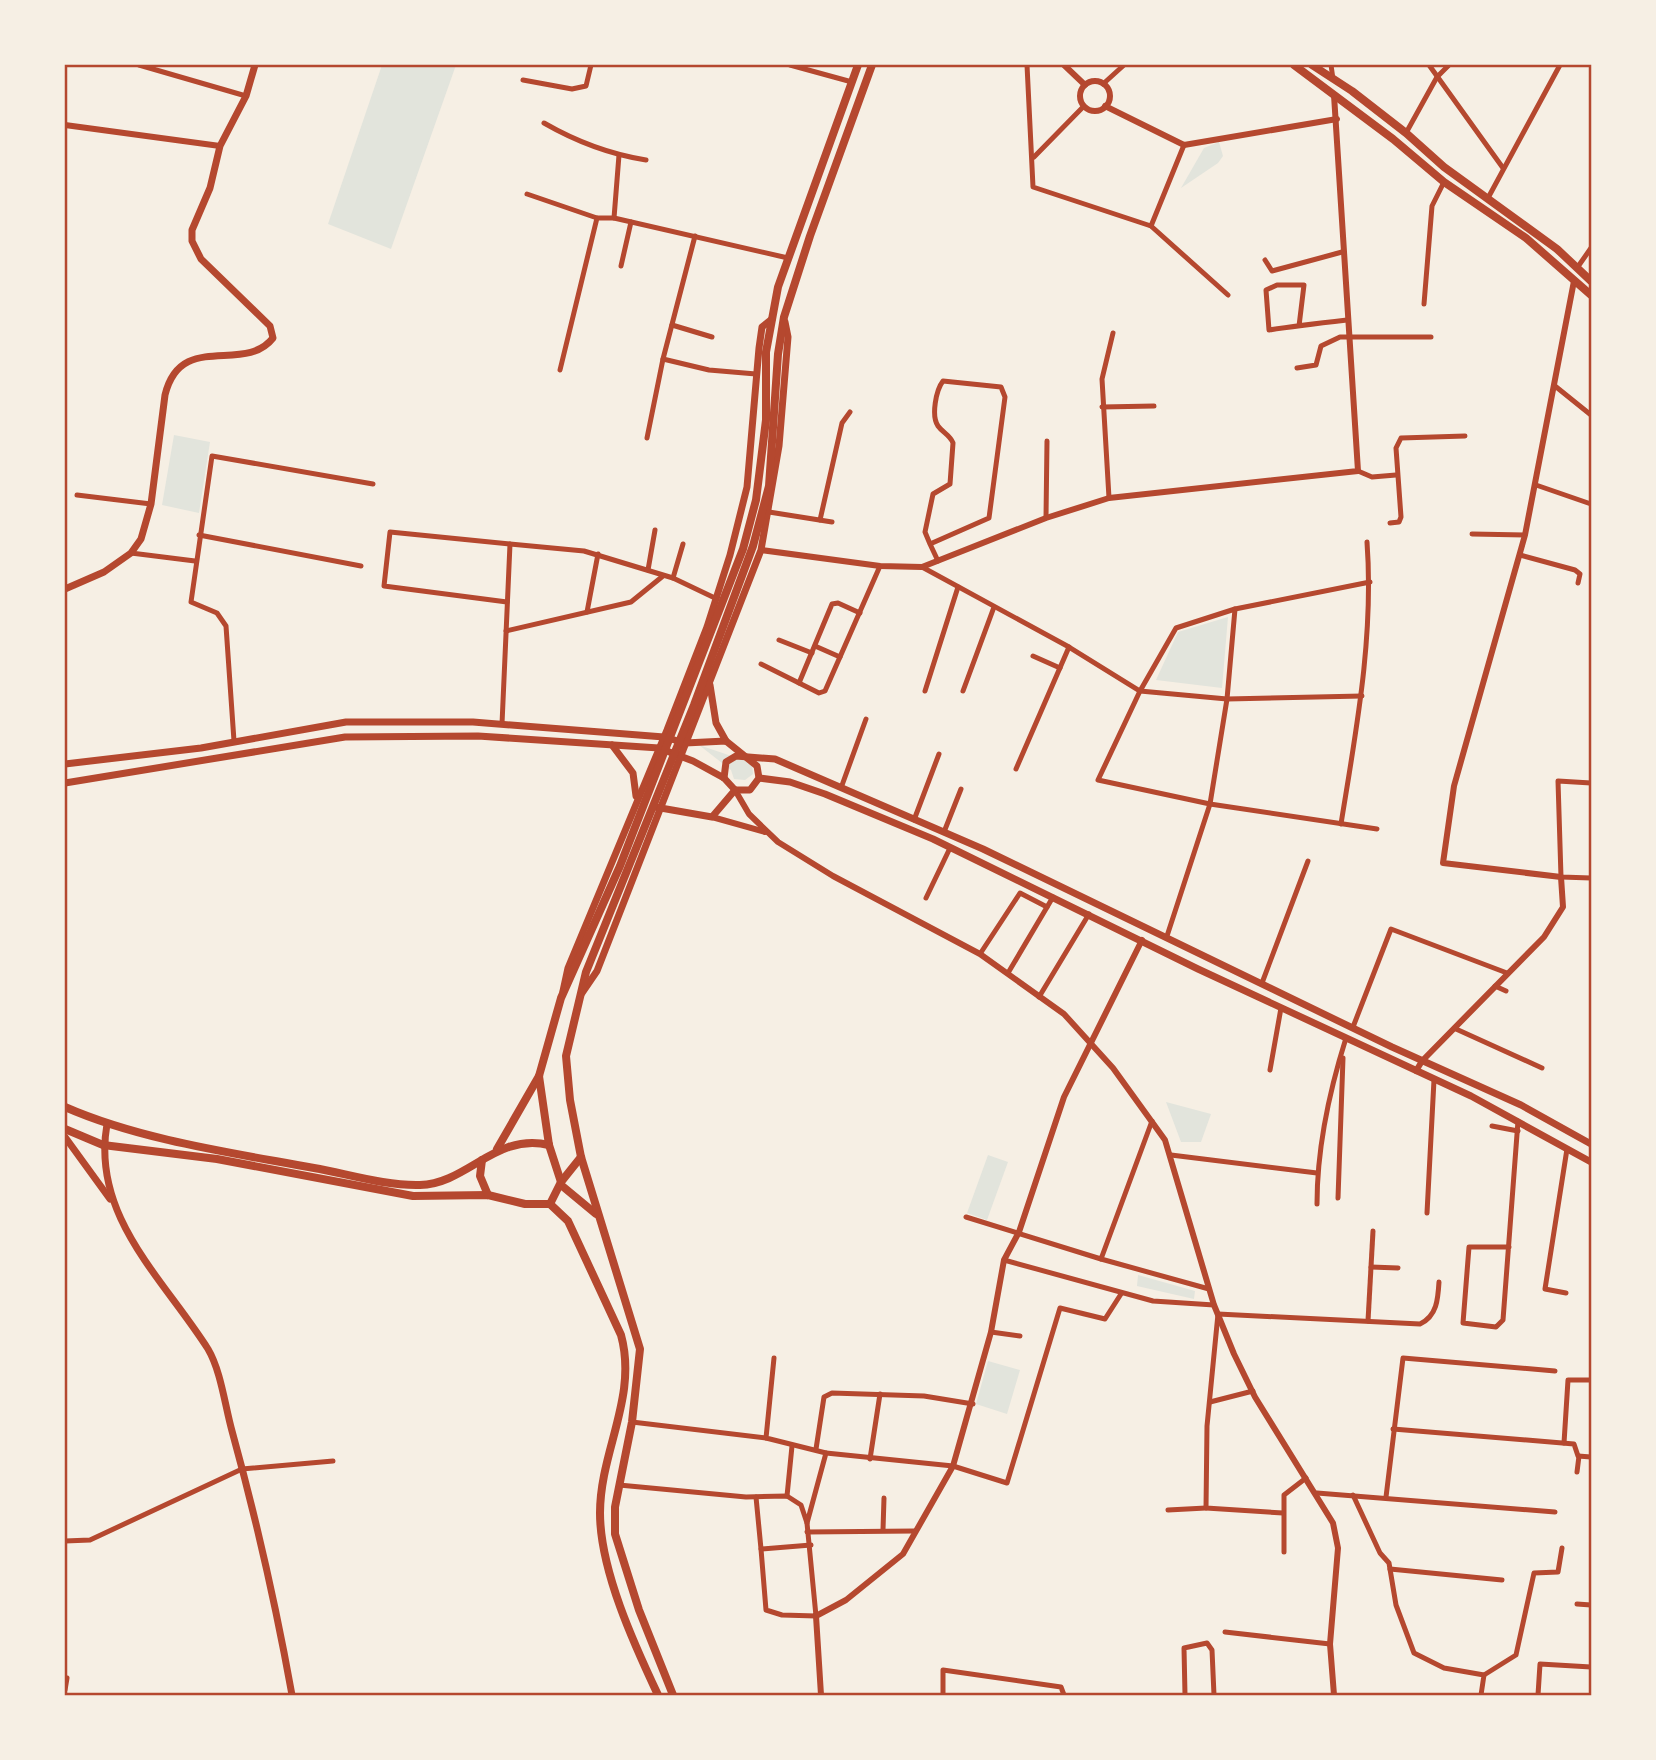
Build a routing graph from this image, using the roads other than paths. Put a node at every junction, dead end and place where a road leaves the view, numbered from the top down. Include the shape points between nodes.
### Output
1 (139, 65) edge
2 (176, 65) edge
3 (255, 65) edge
4 (591, 65) edge
5 (790, 65) edge
6 (858, 65) edge
7 (872, 65) edge
8 (1027, 65) edge
9 (1064, 65) edge
10 (1124, 65) edge
11 (1294, 65) edge
12 (1312, 65) edge
13 (1331, 65) edge
14 (1429, 65) edge
15 (1449, 65) edge
16 (1560, 65) edge
17 (798, 66) edge
18 (174, 74) junction
19 (1437, 77) junction
20 (1333, 79) junction
21 (523, 80) dead end
22 (852, 82) junction
23 (1103, 84) junction
24 (1085, 85) junction
25 (1334, 95) junction
26 (246, 96) junction
27 (1084, 106) junction
28 (1105, 106) junction
29 (1337, 119) junction
30 (544, 123) dead end
31 (65, 125) edge
32 (1406, 133) junction
33 (1184, 145) junction
34 (220, 146) junction
35 (619, 155) junction
36 (1034, 157) junction
37 (646, 160) dead end
38 (1503, 168) junction
39 (1444, 182) junction
40 (527, 194) dead end
41 (1488, 198) junction
42 (597, 218) junction
43 (614, 218) junction
44 (631, 222) junction
45 (1151, 226) junction
46 (695, 236) junction
47 (1591, 248) edge
48 (1342, 252) junction
49 (788, 258) junction
50 (1265, 260) dead end
51 (621, 266) dead end
52 (1577, 268) junction
53 (1574, 281) junction
54 (1591, 281) edge
55 (1228, 295) dead end
56 (1591, 295) edge
57 (1424, 304) dead end
58 (785, 317) junction
59 (772, 319) junction
60 (1347, 320) junction
61 (672, 325) junction
62 (1299, 326) junction
63 (1112, 333) dead end
64 (712, 337) dead end
65 (1348, 337) junction
66 (1431, 337) dead end
67 (663, 359) junction
68 (1297, 368) dead end
69 (560, 370) dead end
70 (756, 374) junction
71 (1555, 386) junction
72 (1154, 406) dead end
73 (1102, 407) junction
74 (850, 412) dead end
75 (1591, 415) edge
76 (1465, 436) dead end
77 (647, 438) dead end
78 (1047, 441) dead end
79 (1358, 471) junction
80 (1396, 475) junction
81 (373, 484) dead end
82 (1536, 485) junction
83 (77, 495) dead end
84 (1109, 498) junction
85 (151, 504) junction
86 (1591, 504) edge
87 (769, 512) junction
88 (1046, 518) junction
89 (820, 520) junction
90 (832, 522) dead end
91 (1391, 523) dead end
92 (655, 530) dead end
93 (1472, 534) dead end
94 (199, 535) junction
95 (1525, 535) junction
96 (1367, 542) dead end
97 (510, 544) junction
98 (683, 544) dead end
99 (930, 544) junction
100 (761, 550) junction
101 (131, 553) junction
102 (598, 554) junction
103 (1520, 555) junction
104 (195, 561) junction
105 (938, 561) junction
106 (361, 566) dead end
107 (880, 566) junction
108 (922, 567) junction
109 (648, 570) junction
110 (663, 576) junction
111 (673, 578) junction
112 (1370, 582) junction
113 (1578, 583) dead end
114 (958, 587) junction
115 (65, 589) edge
116 (717, 599) junction
117 (507, 602) junction
118 (994, 607) junction
119 (1235, 609) junction
120 (587, 612) junction
121 (860, 613) junction
122 (506, 631) junction
123 (779, 640) dead end
124 (815, 646) junction
125 (1069, 647) junction
126 (811, 653) junction
127 (1033, 656) dead end
128 (840, 657) junction
129 (761, 664) dead end
130 (1060, 668) junction
131 (710, 681) junction
132 (799, 683) junction
133 (925, 691) dead end
134 (963, 691) dead end
135 (1140, 691) junction
136 (1362, 696) junction
137 (1227, 699) junction
138 (866, 719) dead end
139 (502, 724) junction
140 (331, 725) junction
141 (664, 737) junction
142 (333, 739) junction
143 (234, 741) junction
144 (726, 741) junction
145 (685, 743) junction
146 (612, 745) junction
147 (659, 748) junction
148 (679, 754) junction
149 (939, 754) dead end
150 (746, 755) junction
151 (65, 764) edge
152 (1016, 769) dead end
153 (724, 778) junction
154 (759, 778) junction
155 (65, 783) edge
156 (1591, 783) edge
157 (841, 788) junction
158 (961, 789) dead end
159 (735, 790) junction
160 (636, 801) junction
161 (1210, 804) junction
162 (659, 809) junction
163 (712, 817) junction
164 (914, 820) junction
165 (1341, 824) junction
166 (1377, 829) dead end
167 (944, 832) junction
168 (767, 833) junction
169 (950, 848) junction
170 (1308, 861) dead end
171 (1561, 877) junction
172 (1591, 878) edge
173 (1053, 897) junction
174 (926, 898) dead end
175 (1047, 907) junction
176 (1089, 914) junction
177 (1167, 936) junction
178 (1142, 940) junction
179 (980, 954) junction
180 (1008, 973) junction
181 (1507, 973) junction
182 (1262, 983) junction
183 (1496, 986) junction
184 (1506, 991) dead end
185 (1039, 997) junction
186 (561, 998) junction
187 (578, 998) junction
188 (1281, 1008) junction
189 (1353, 1027) junction
190 (1456, 1029) junction
191 (1346, 1038) junction
192 (1090, 1046) junction
193 (1343, 1048) junction
194 (1422, 1061) junction
195 (1542, 1068) dead end
196 (1270, 1070) dead end
197 (1416, 1071) junction
198 (539, 1076) junction
199 (1434, 1080) junction
200 (65, 1107) edge
201 (1152, 1121) junction
202 (1518, 1121) junction
203 (107, 1124) junction
204 (1492, 1126) dead end
205 (65, 1129) edge
206 (1518, 1131) junction
207 (65, 1137) edge
208 (1591, 1144) edge
209 (103, 1145) junction
210 (549, 1145) junction
211 (497, 1149) junction
212 (1567, 1149) junction
213 (1171, 1155) junction
214 (581, 1157) junction
215 (482, 1160) junction
216 (1591, 1163) edge
217 (1317, 1173) junction
218 (561, 1184) junction
219 (488, 1195) junction
220 (1338, 1198) dead end
221 (111, 1200) junction
222 (550, 1204) junction
223 (1317, 1204) dead end
224 (1427, 1213) dead end
225 (596, 1214) junction
226 (966, 1217) dead end
227 (1373, 1231) dead end
228 (1019, 1232) junction
229 (1509, 1247) junction
230 (1101, 1259) junction
231 (1004, 1260) junction
232 (1371, 1267) junction
233 (1398, 1268) dead end
234 (1439, 1282) dead end
235 (1210, 1289) junction
236 (1566, 1293) dead end
237 (1121, 1294) junction
238 (1214, 1305) junction
239 (1218, 1314) junction
240 (1368, 1321) junction
241 (992, 1332) junction
242 (1020, 1336) dead end
243 (774, 1358) dead end
244 (1555, 1371) dead end
245 (1591, 1380) edge
246 (1253, 1391) junction
247 (880, 1394) junction
248 (1210, 1402) junction
249 (973, 1404) junction
250 (632, 1422) junction
251 (1393, 1429) junction
252 (766, 1438) junction
253 (1564, 1443) junction
254 (792, 1446) junction
255 (816, 1448) junction
256 (826, 1453) junction
257 (1579, 1457) junction
258 (1591, 1457) edge
259 (870, 1459) junction
260 (334, 1461) dead end
261 (953, 1466) junction
262 (242, 1469) junction
263 (1577, 1472) dead end
264 (1306, 1478) junction
265 (619, 1485) junction
266 (1317, 1493) junction
267 (1353, 1494) junction
268 (787, 1496) junction
269 (756, 1497) junction
270 (1386, 1497) junction
271 (884, 1498) dead end
272 (1206, 1508) junction
273 (1168, 1510) dead end
274 (1555, 1512) dead end
275 (1283, 1513) junction
276 (807, 1522) junction
277 (883, 1530) junction
278 (915, 1531) junction
279 (807, 1532) junction
280 (65, 1541) edge
281 (811, 1545) junction
282 (761, 1549) junction
283 (1562, 1549) dead end
284 (1284, 1552) dead end
285 (1390, 1569) junction
286 (1502, 1580) dead end
287 (1577, 1604) dead end
288 (1591, 1605) edge
289 (816, 1616) junction
290 (1225, 1632) dead end
291 (1330, 1644) junction
292 (1591, 1667) edge
293 (1484, 1675) junction
294 (67, 1678) dead end
295 (65, 1690) edge
296 (292, 1695) edge
297 (657, 1695) edge
298 (673, 1695) edge
299 (821, 1695) edge
300 (943, 1695) edge
301 (1064, 1695) edge
302 (1185, 1695) edge
303 (1214, 1695) edge
304 (1334, 1695) edge
305 (1481, 1695) edge
306 (1538, 1695) edge

1 - 18 street
2 - 18 street
3 - 26 main road
4 - 21 street via 586,86 572,89
5 - 17 street
6 - 22 main road
7 - 58 main road
8 - 36 street
9 - 24 street
10 - 23 street
11 - 25 main road
12 - 20 main road
13 - 20 street
14 - 19 street
15 - 19 street
16 - 38 street
17 - 22 street
18 - 26 street
19 - 32 street
19 - 38 street
20 - 25 main road
20 - 32 main road
22 - 49 main road
23 - 24 street
23 - 28 street via 1110,96
24 - 27 street via 1080,96
25 - 29 street
25 - 39 main road
26 - 34 main road
27 - 28 street via 1093,111
27 - 36 street
28 - 33 street
29 - 33 street
29 - 48 street
30 - 35 street via 575,141
31 - 34 street
32 - 41 main road
33 - 45 street
34 - 85 main road via 210,188 192,230 194,250 274,335 254,349 193,359 178,366 169,378
35 - 37 street
35 - 43 street
36 - 45 street via 1033,187
38 - 41 street
39 - 53 main road via 1526,238
39 - 57 street via 1432,206
40 - 42 street
41 - 52 main road
42 - 43 street
42 - 69 street
43 - 44 street
44 - 46 street
44 - 51 street
45 - 55 street
46 - 49 street
46 - 61 street
47 - 52 street
48 - 50 street via 1272,271
48 - 60 street
49 - 59 main road
52 - 54 main road
53 - 56 main road
53 - 71 street
58 - 87 main road via 788,337
58 - 187 main road via 769,486 753,546
59 - 70 main road via 762,327
59 - 186 main road via 756,500 743,549 652,786
60 - 62 street
60 - 65 street
61 - 64 street
61 - 67 street
62 - 62 street via 1269,330 1266,290 1277,285 1304,285
63 - 73 street via 1102,379
65 - 66 street
65 - 68 street via 1321,346 1316,365
65 - 79 street
67 - 70 street via 709,370
67 - 77 street
70 - 116 main road via 747,488
71 - 75 street
71 - 82 street
72 - 73 street
73 - 84 street
74 - 89 street via 842,423
76 - 80 street via 1401,438 1396,448
78 - 88 street
79 - 80 street via 1372,477
79 - 84 street
80 - 91 street via 1401,517
81 - 94 street via 214,454
82 - 86 street
82 - 95 street
83 - 85 street
84 - 88 street
85 - 101 main road via 141,539
87 - 89 street
87 - 100 main road
88 - 105 street
89 - 90 street
92 - 109 street
93 - 95 street
94 - 104 street
94 - 106 street
95 - 103 street
96 - 112 street
97 - 102 street
97 - 117 street
97 - 117 street via 390,532 384,586
98 - 111 street
99 - 99 street via 925,532 933,494 950,484 953,443 938,426 939,387 943,381 1001,387 1004,397 989,518
99 - 105 street
100 - 107 street
100 - 131 main road
101 - 104 street
101 - 115 main road via 104,572
102 - 109 street
102 - 120 street
103 - 113 street via 1575,570 1580,574
103 - 171 street via 1454,786 1443,863
104 - 143 street via 191,602 217,613 226,626
105 - 108 street
107 - 108 street
107 - 121 street
108 - 114 street
109 - 110 street
110 - 111 street
110 - 120 street via 631,602
111 - 116 street
112 - 119 street
112 - 136 street
114 - 118 street
114 - 133 street
116 - 141 main road
117 - 122 street
118 - 125 street
118 - 134 street
119 - 135 street via 1176,628
119 - 137 street
120 - 122 street
121 - 124 street via 832,604
121 - 128 street
122 - 139 street
123 - 126 street
124 - 126 street
124 - 128 street
125 - 130 street
125 - 135 street
126 - 132 street
127 - 130 street
128 - 132 street via 822,693
129 - 132 street
130 - 152 street
131 - 144 main road via 712,706
131 - 145 main road
135 - 137 street
135 - 161 street via 1098,780
136 - 137 street
136 - 165 street
137 - 161 street
138 - 157 street
139 - 140 main road via 383,721
139 - 141 main road
140 - 142 main road
140 - 143 main road
141 - 145 main road
141 - 147 main road
142 - 146 main road via 478,736
142 - 155 main road
143 - 151 main road
144 - 145 main road
144 - 150 main road
145 - 148 main road
146 - 147 main road
146 - 160 main road via 633,773
147 - 148 main road
147 - 160 main road
148 - 153 main road
148 - 162 main road
149 - 164 street
150 - 153 main road via 726,762
150 - 154 main road via 757,766
150 - 157 main road via 775,759
153 - 159 main road
154 - 159 main road via 750,790
154 - 169 main road via 825,793
156 - 171 street via 1558,782
157 - 164 main road
158 - 167 street
159 - 163 main road
159 - 168 street
160 - 162 main road
160 - 186 main road via 568,968
161 - 165 street
161 - 177 street
162 - 163 main road
162 - 187 main road via 597,971
163 - 168 street
164 - 167 main road
165 - 166 street
167 - 177 main road
168 - 179 street via 833,876
169 - 173 main road
169 - 174 street
170 - 182 street
171 - 172 street
171 - 181 street via 1564,897 1556,922
173 - 175 street
173 - 176 main road
175 - 179 street via 1020,893
175 - 180 street
176 - 178 main road
176 - 185 street
177 - 182 main road
178 - 188 main road
178 - 192 street
179 - 180 street
180 - 185 street
181 - 183 street
181 - 189 street via 1391,929
182 - 189 main road
183 - 184 street
183 - 190 street
185 - 192 street via 1064,1014
186 - 198 main road
187 - 214 main road via 566,1075
188 - 191 main road
188 - 196 street
189 - 194 main road
190 - 194 street
190 - 195 street
191 - 193 street
191 - 197 main road
192 - 201 street via 1113,1068
192 - 228 street via 1064,1097
193 - 217 street via 1329,1096
193 - 220 street
194 - 197 street
194 - 208 main road via 1521,1105
197 - 199 main road
198 - 210 main road
198 - 211 main road
199 - 202 main road
199 - 224 street
200 - 203 main road
201 - 213 street
201 - 230 street
202 - 206 street
202 - 212 main road
203 - 209 main road
203 - 215 main road via 388,1182 421,1185 443,1180
204 - 206 street
205 - 209 main road
206 - 229 street
207 - 221 main road
209 - 219 main road via 217,1158 413,1196
209 - 221 main road
210 - 211 main road via 526,1142
210 - 218 main road
211 - 215 main road
212 - 216 main road
212 - 236 street via 1545,1289
213 - 217 street
213 - 235 street
214 - 218 main road
214 - 225 main road
215 - 219 main road via 480,1176
217 - 223 street
218 - 222 main road
218 - 225 main road
219 - 222 main road via 525,1204
221 - 262 main road via 146,1265 211,1355
222 - 297 main road via 568,1221 626,1353 624,1393 600,1513 614,1582
225 - 250 main road via 640,1349
226 - 228 street
227 - 232 street
228 - 230 street
228 - 231 street
229 - 229 street via 1500,1325 1463,1323 1469,1247
230 - 235 street
231 - 237 street
231 - 241 street
232 - 233 street
232 - 240 street
234 - 240 street via 1429,1320 1420,1324
235 - 238 street
237 - 238 street
237 - 261 street via 1105,1319 1060,1308 1007,1483
238 - 239 street
239 - 240 street
239 - 246 street
239 - 248 street
241 - 242 street
241 - 249 street
243 - 252 street
244 - 251 street via 1403,1358
245 - 253 street via 1568,1380
246 - 248 street
246 - 264 street
247 - 249 street
247 - 255 street via 832,1393 824,1397
247 - 259 street
248 - 272 street
249 - 261 street
250 - 252 street
250 - 265 main road
251 - 253 street
251 - 270 street
252 - 254 street
253 - 257 street via 1576,1445
254 - 255 street
254 - 268 street
255 - 256 street
256 - 259 street
256 - 276 street
257 - 258 street
257 - 263 street
259 - 261 street
260 - 262 street
261 - 278 street
262 - 280 street via 90,1540
262 - 296 main road via 270,1576
264 - 266 street
264 - 275 street via 1286,1492
265 - 269 street
265 - 298 main road via 615,1534
266 - 267 street
266 - 291 street via 1333,1522 1339,1548
267 - 270 street
267 - 285 street
268 - 269 street
268 - 276 street via 801,1505
269 - 282 street
270 - 274 street
271 - 277 street
272 - 273 street
272 - 275 street
275 - 284 street
276 - 279 street
277 - 278 street
277 - 279 street
278 - 289 street via 904,1555 846,1600
279 - 281 street
281 - 282 street
281 - 289 street
282 - 289 street via 766,1610
283 - 293 street via 1558,1572 1534,1573 1516,1655
285 - 286 street
285 - 293 street via 1396,1605 1414,1653 1444,1668
287 - 288 street
289 - 299 street
290 - 291 street
291 - 304 street
292 - 306 street via 1540,1664
293 - 305 street
294 - 295 street
300 - 301 street via 943,1670 1061,1687
302 - 303 street via 1184,1648 1207,1643 1212,1650

